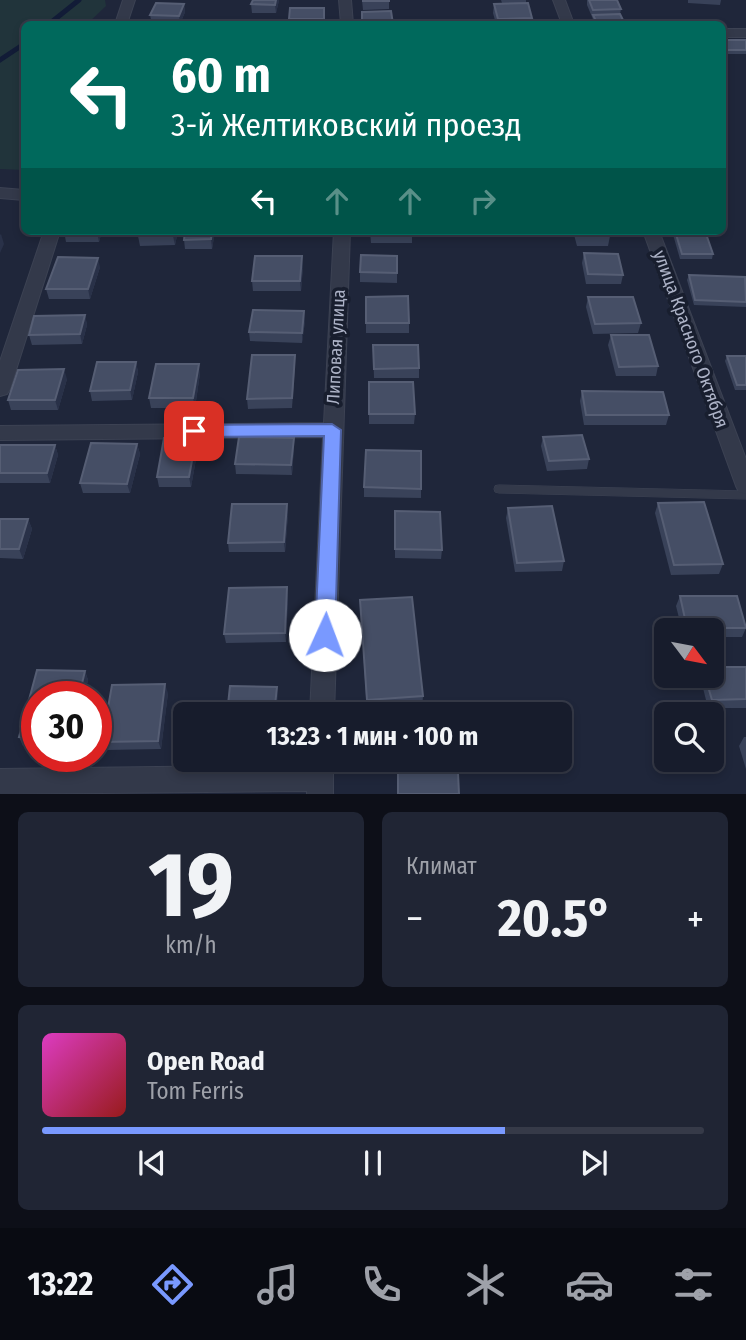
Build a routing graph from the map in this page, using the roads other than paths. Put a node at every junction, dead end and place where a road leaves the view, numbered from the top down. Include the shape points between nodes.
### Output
1 (129, 0) edge
2 (345, 0) edge
3 (559, 0) edge
4 (122, 21) edge
5 (346, 21) edge
6 (567, 21) edge
7 (726, 33) edge
8 (746, 33) edge
9 (0, 192) edge
10 (21, 195) edge
11 (51, 235) edge
12 (342, 235) edge
13 (652, 235) edge
14 (0, 389) edge
15 (332, 430) junction
16 (0, 433) edge
17 (746, 486) edge
18 (499, 489) dead end
19 (746, 495) edge
20 (322, 702) edge
21 (320, 777) edge
22 (0, 782) edge

1 - 4 street
2 - 5 street
3 - 6 street
7 - 8 street
9 - 10 street
11 - 14 street
12 - 15 street, Липовая улица
13 - 17 street, улица Красного Октября
15 - 16 street
15 - 20 street, Липовая улица
18 - 19 lane
21 - 22 street

